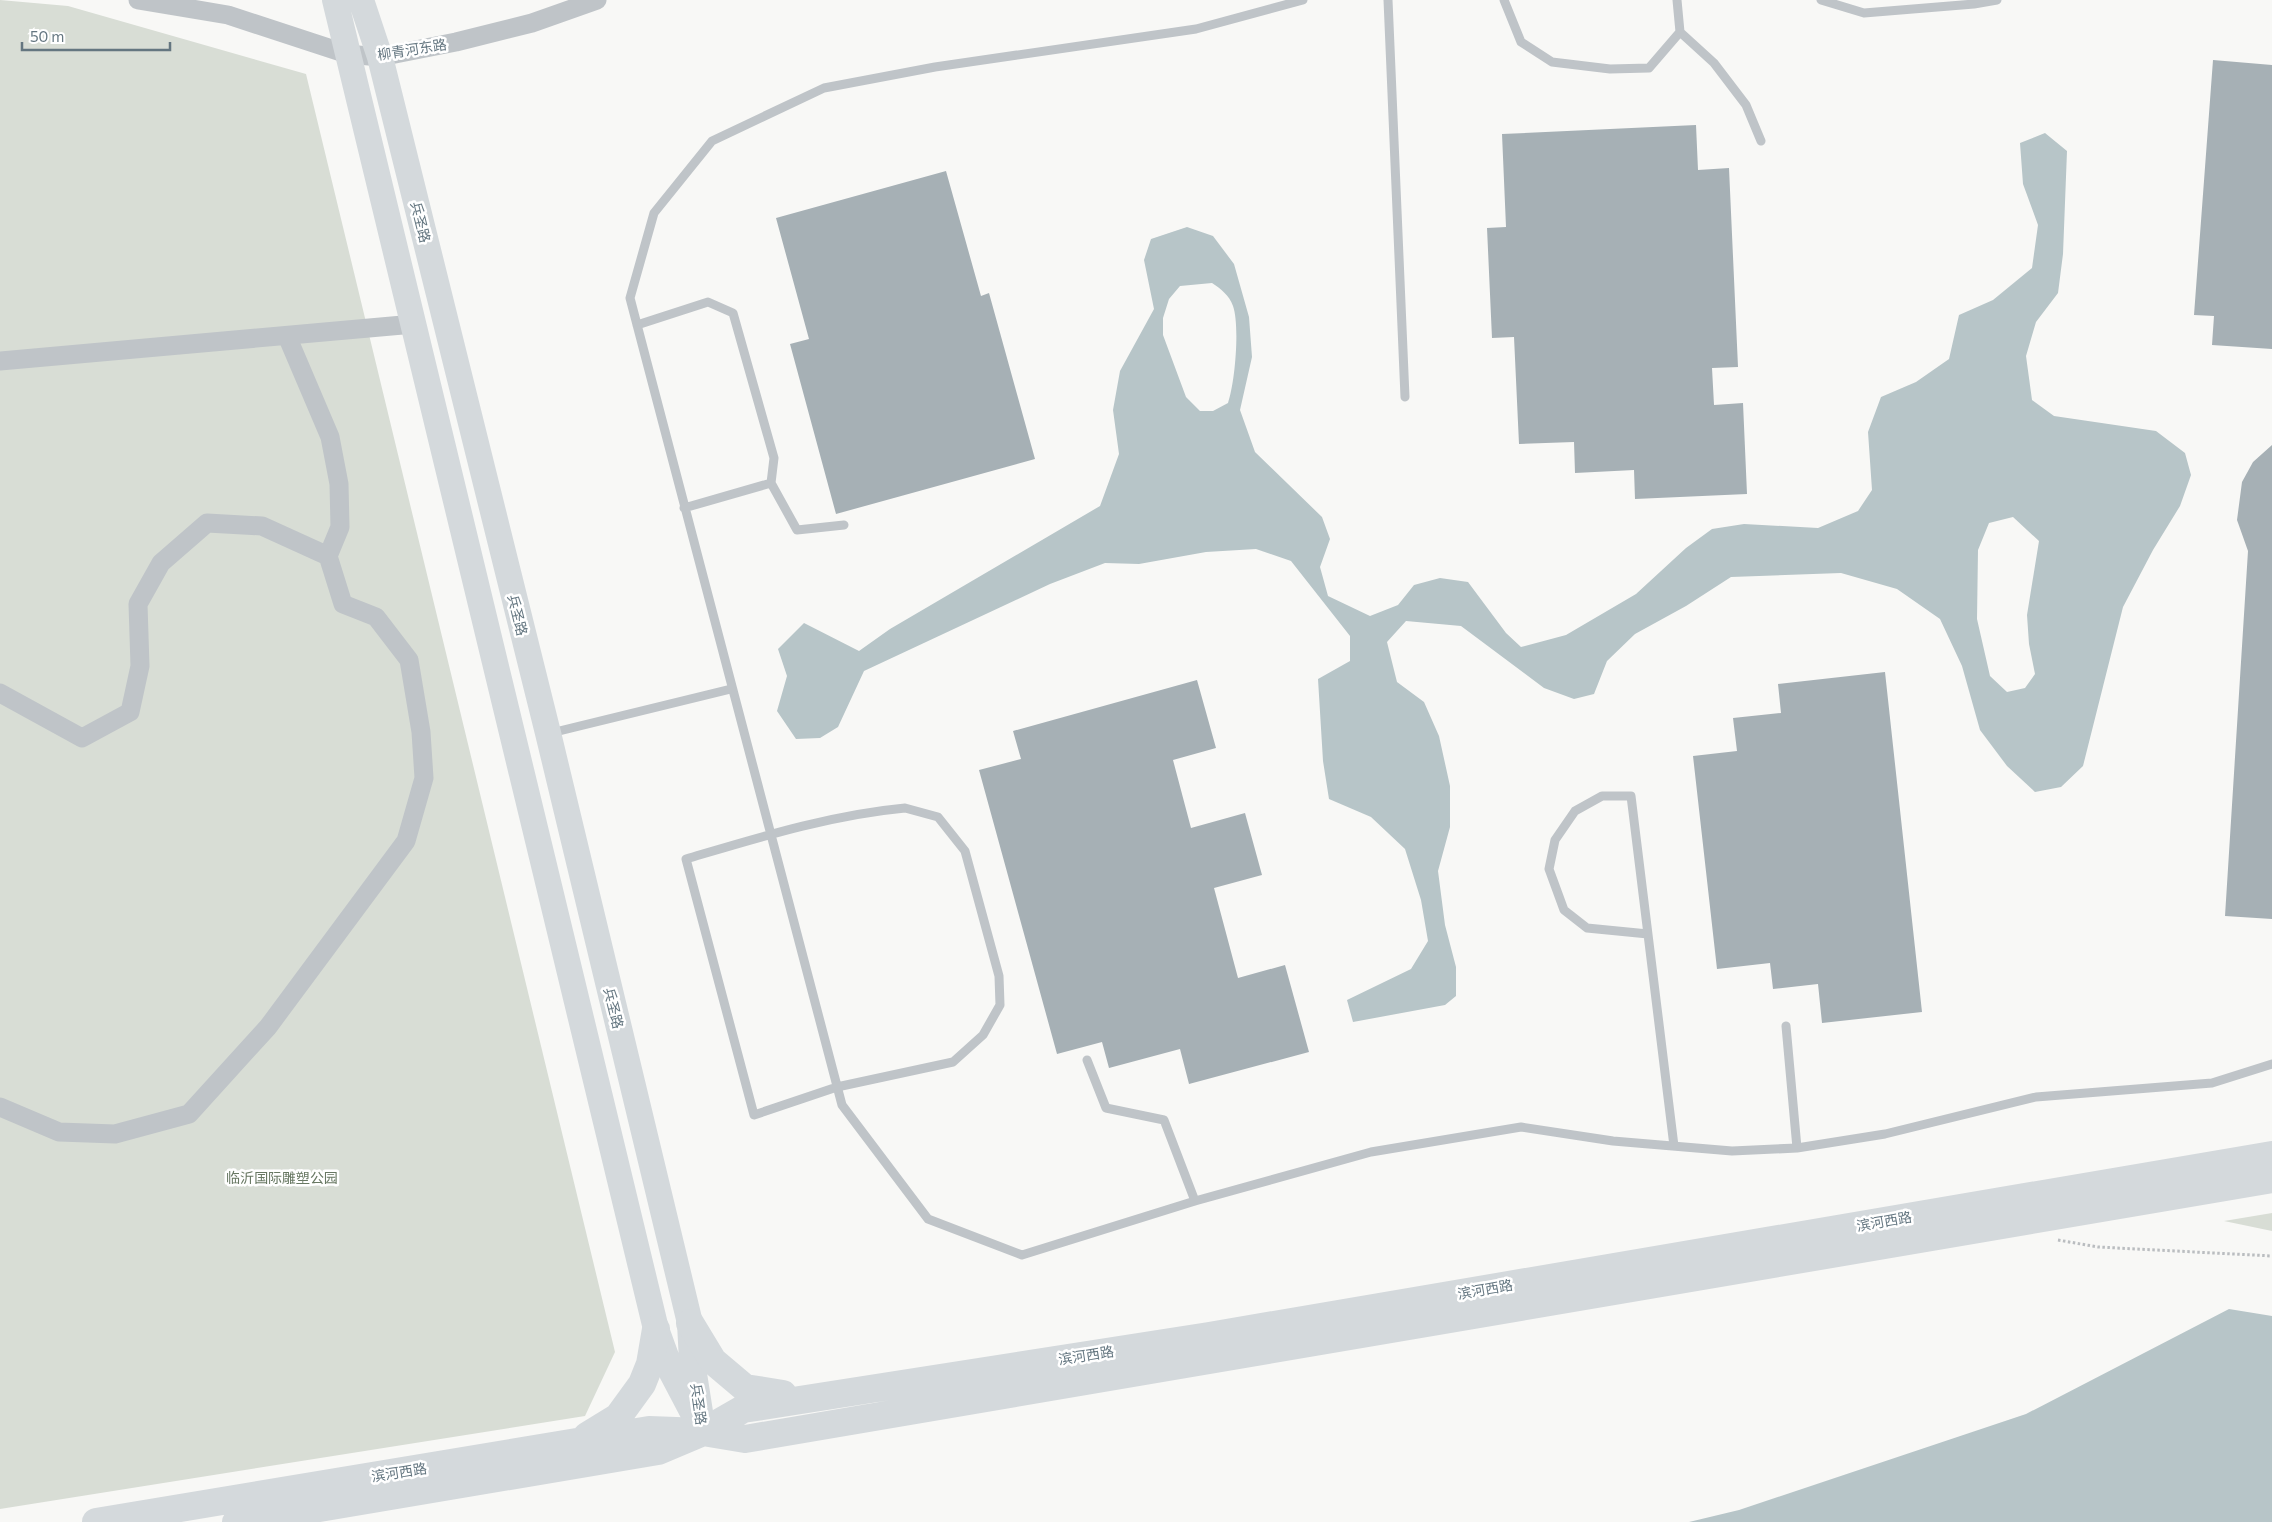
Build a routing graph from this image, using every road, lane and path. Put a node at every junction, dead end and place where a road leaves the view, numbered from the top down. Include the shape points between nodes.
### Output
1 (138, 0) edge
2 (597, 0) edge
3 (1303, 0) edge
4 (1388, 0) edge
5 (1504, 0) edge
6 (1677, 0) edge
7 (1820, 0) edge
8 (1997, 0) edge
9 (349, 4) edge
10 (1680, 32) junction
11 (347, 54) junction
12 (380, 57) junction
13 (1761, 141) dead end
14 (414, 324) junction
15 (637, 325) junction
16 (287, 336) junction
17 (0, 361) edge
18 (1405, 397) dead end
19 (771, 483) junction
20 (684, 508) junction
21 (844, 525) dead end
22 (328, 556) junction
23 (731, 689) junction
24 (0, 693) edge
25 (548, 733) junction
26 (770, 834) junction
27 (1648, 934) junction
28 (1786, 1026) dead end
29 (1087, 1060) dead end
30 (2272, 1064) edge
31 (837, 1087) junction
32 (0, 1107) edge
33 (1674, 1146) junction
34 (1797, 1148) junction
35 (2272, 1155) edge
36 (2272, 1179) edge
37 (1195, 1201) junction
38 (2052, 1240) dead end
39 (2272, 1256) edge
40 (690, 1323) junction
41 (656, 1329) junction
42 (814, 1398) junction
43 (703, 1432) junction
44 (574, 1444) junction
45 (96, 1522) edge
46 (236, 1522) edge

1 - 11 street, 柳青河东路 via 228,15
2 - 12 street, 柳青河东路 via 522,25
3 - 15 lane via 1196,29 935,67 824,88 712,141 654,213 630,298
4 - 18 lane
5 - 10 lane via 1521,42 1552,62 1648,68
6 - 10 lane
7 - 8 lane via 1864,13
9 - 11 main road, 兵圣路
9 - 12 main road, 兵圣路
10 - 13 lane via 1714,63 1746,105
11 - 12 street, 柳青河东路
11 - 14 main road, 兵圣路
12 - 25 main road, 兵圣路
14 - 16 street
14 - 41 main road, 兵圣路
15 - 19 lane via 708,302 733,313 774,458
15 - 20 lane
16 - 17 street
16 - 22 street via 330,437 339,484 340,527
19 - 20 lane
19 - 21 lane via 797,530
20 - 23 lane
22 - 24 street via 262,526 207,523 161,563 138,604 140,666 130,712 82,738
22 - 32 street via 343,604 376,617 409,660 421,732 424,778 406,842 268,1027 189,1114 115,1134 60,1132
23 - 25 lane
23 - 26 lane
25 - 40 main road, 兵圣路
26 - 31 lane
26 - 31 lane via 686,859 691,878 754,1115
26 - 31 lane via 872,811 905,808 938,817 965,851 999,976 1000,1004 983,1035 953,1062
27 - 27 lane via 1631,796 1602,796 1575,811 1555,840 1549,869 1564,910 1587,928
27 - 33 lane
28 - 34 lane
29 - 37 lane via 1106,1108 1164,1120
30 - 34 lane via 2212,1083 2036,1097 1885,1134
31 - 37 lane via 842,1104 928,1219 1022,1255
33 - 34 lane via 1732,1151
33 - 37 lane via 1613,1141 1521,1127 1370,1152
35 - 42 main road, 滨河西路 via 1209,1336
36 - 43 main road, 滨河西路 via 745,1439
38 - 39 path via 2098,1246
40 - 42 main road via 713,1361 745,1388
40 - 43 main road, 兵圣路 via 692,1361
41 - 43 main road, 兵圣路 via 672,1373
41 - 44 main road via 650,1364 642,1384 618,1417
42 - 43 main road, 滨河西路 via 743,1409
43 - 44 main road, 滨河西路 via 649,1430
43 - 46 main road, 滨河西路 via 658,1451
44 - 45 main road, 滨河西路

